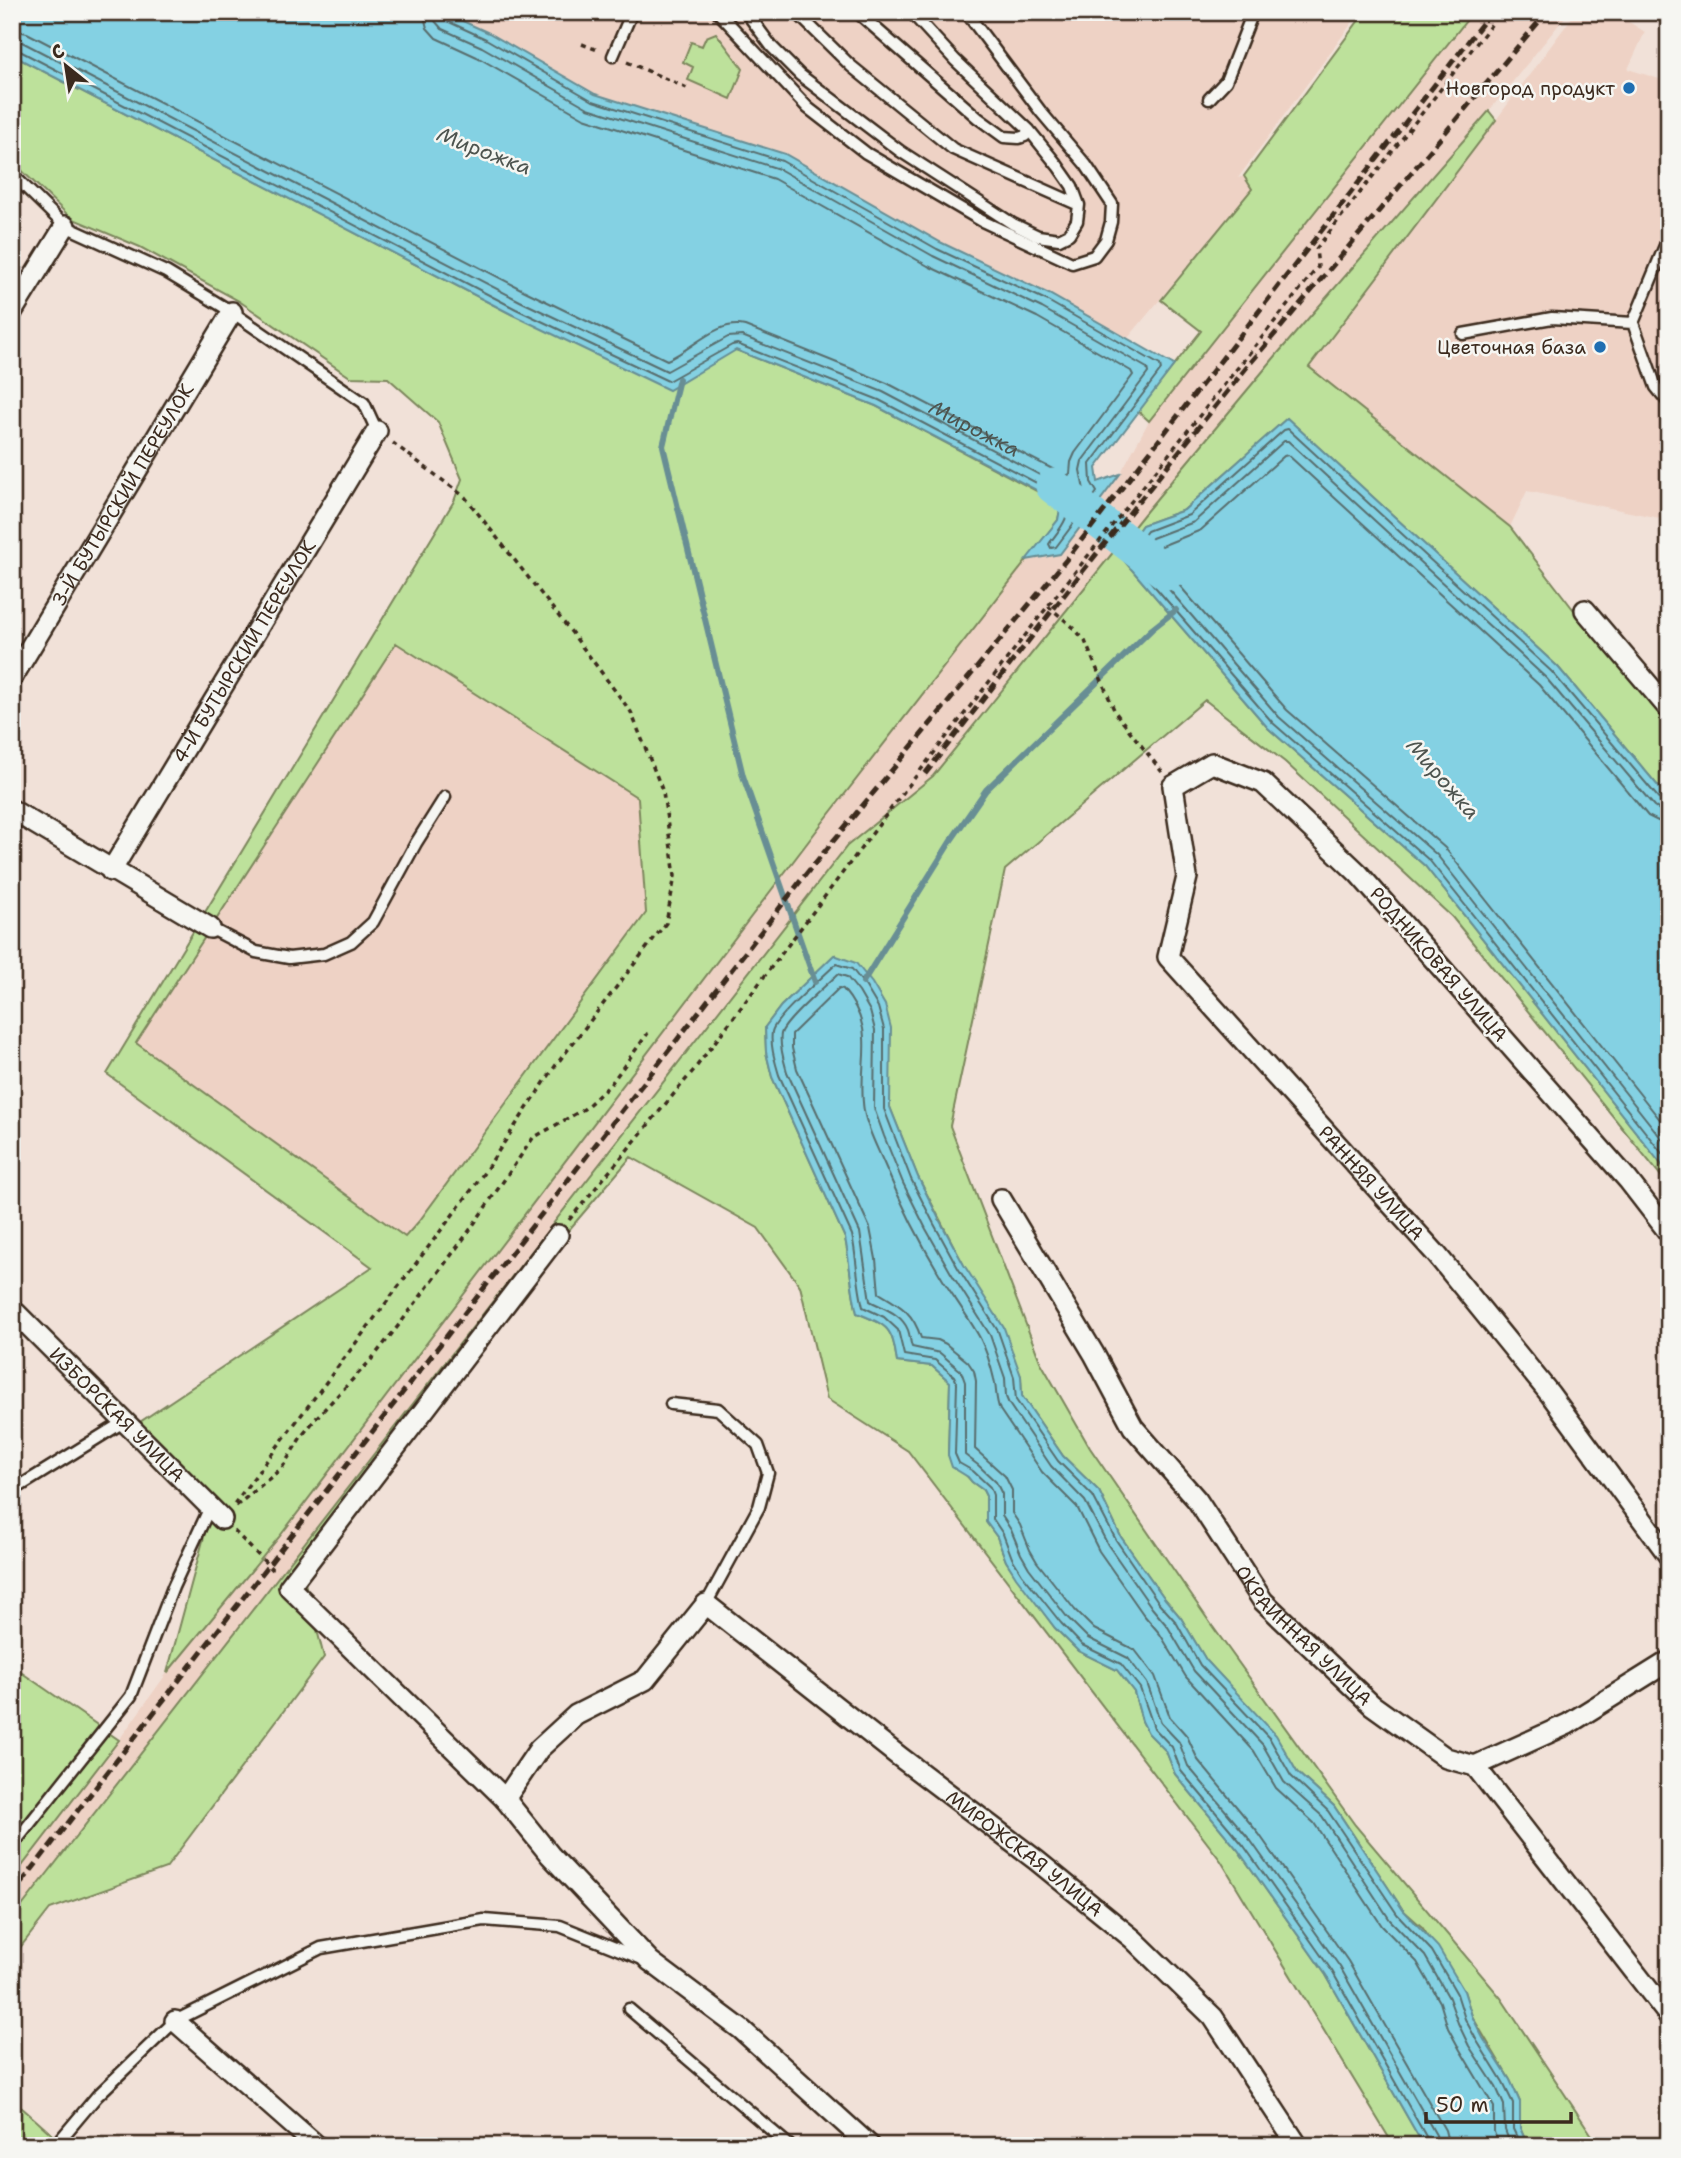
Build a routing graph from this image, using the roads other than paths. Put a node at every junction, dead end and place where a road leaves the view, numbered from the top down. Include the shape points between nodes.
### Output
1 (632, 12) edge
2 (718, 12) edge
3 (746, 12) edge
4 (796, 12) edge
5 (857, 12) edge
6 (911, 12) edge
7 (966, 12) edge
8 (1254, 12) edge
9 (613, 56) road end
10 (1209, 100) dead end
11 (1029, 130) junction
12 (12, 174) edge
13 (1079, 205) junction
14 (65, 226) junction
15 (1669, 236) edge
16 (12, 312) edge
17 (232, 312) junction
18 (1633, 323) junction
19 (1463, 334) dead end
20 (1669, 403) edge
21 (377, 431) joint
22 (1585, 610) dead end
23 (12, 678) edge
24 (1669, 709) edge
25 (1173, 786) joint
26 (445, 797) dead end
27 (12, 810) edge
28 (111, 871) junction
29 (210, 928) joint
30 (1001, 1199) dead end
31 (1669, 1233) edge
32 (558, 1235) road end
33 (12, 1309) edge
34 (671, 1404) dead end
35 (122, 1423) junction
36 (12, 1491) edge
37 (216, 1513) joint
38 (1669, 1556) edge
39 (706, 1604) junction
40 (1669, 1661) edge
41 (1475, 1766) junction
42 (505, 1799) junction
43 (12, 1846) edge
44 (650, 1961) junction
45 (629, 2009) dead end
46 (1669, 2016) edge
47 (175, 2021) junction
48 (55, 2146) edge
49 (317, 2146) edge
50 (790, 2146) edge
51 (870, 2146) edge
52 (1298, 2146) edge

1 - 9 lane
2 - 7 lane via 808,108 866,153 982,221 1072,263 1094,256 1107,240 1112,204
3 - 13 lane via 800,75 900,152 1013,224 1038,236 1059,239 1077,221
4 - 13 lane via 851,66 953,149
5 - 11 lane via 1004,137 1019,138
6 - 11 lane
8 - 10 lane via 1226,81
11 - 13 lane via 1072,186
12 - 14 lane
14 - 16 street
14 - 17 lane via 166,272
15 - 18 lane
17 - 21 lane via 364,403
17 - 23 street, 3-Й БУТЫРСКИЙ ПЕРЕУЛОК
18 - 19 lane via 1552,318
18 - 20 lane via 1656,387
21 - 28 street, 4-Й БУТЫРСКИЙ ПЕРЕУЛОК
22 - 24 street
25 - 31 street, РОДНИКОВАЯ УЛИЦА via 1212,763 1263,783 1358,873 1619,1169
25 - 38 street, РАННЯЯ УЛИЦА via 1187,877 1168,957 1437,1255 1550,1394
26 - 29 lane via 373,922 351,942 324,954 289,958 256,952
27 - 28 street
28 - 29 street
30 - 41 street, ОКРАИННАЯ УЛИЦА via 1133,1427 1197,1500 1263,1601 1372,1705 1446,1758
32 - 42 street via 289,1587
33 - 35 street, ИЗБОРСКАЯ УЛИЦА
34 - 39 lane via 718,1409 758,1445 768,1473 759,1507
35 - 36 lane
35 - 37 street, ИЗБОРСКАЯ УЛИЦА
37 - 43 lane via 173,1587 131,1696
39 - 42 street via 645,1680 576,1715 539,1749
39 - 52 street, МИРОЖСКАЯ УЛИЦА via 1133,1939 1213,2017
40 - 41 street via 1568,1724
41 - 46 street
42 - 44 street via 550,1855
44 - 47 lane via 560,1926 484,1920 321,1948
44 - 51 street via 742,2030
45 - 50 lane
47 - 48 lane via 97,2096
47 - 49 street

